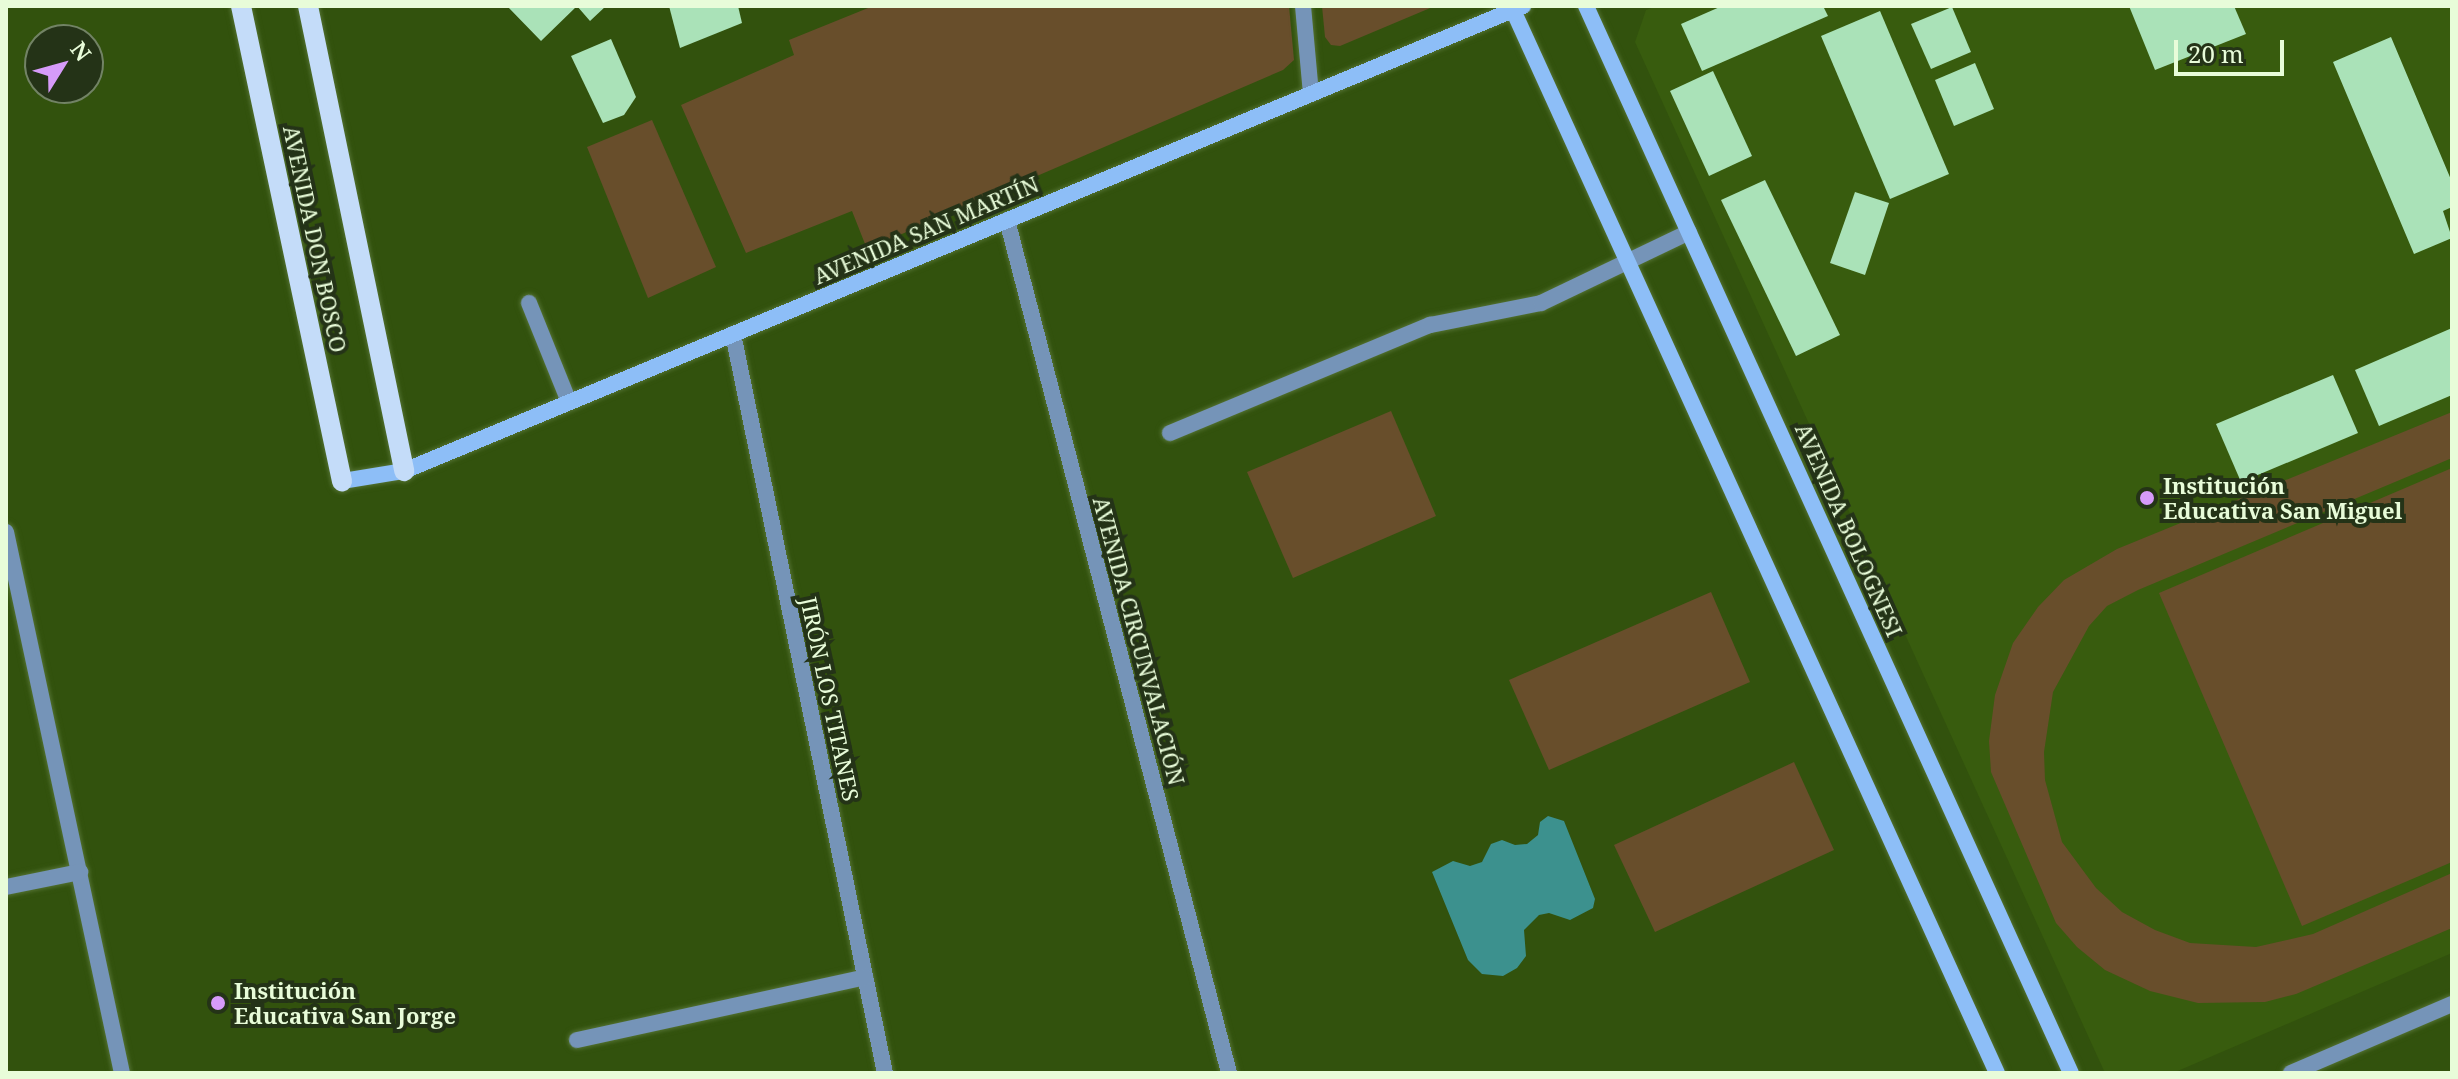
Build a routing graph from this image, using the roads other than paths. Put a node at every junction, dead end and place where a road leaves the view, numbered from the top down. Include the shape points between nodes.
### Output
1 (241, 6) edge
2 (308, 6) edge
3 (1303, 6) edge
4 (1586, 6) edge
5 (1518, 8) edge
6 (1311, 94) junction
7 (1007, 220) junction
8 (1689, 232) junction
9 (1627, 262) junction
10 (529, 303) dead end
11 (733, 334) junction
12 (569, 402) junction
13 (1170, 433) dead end
14 (404, 471) junction
15 (342, 481) joint
16 (6, 532) edge
17 (23, 612) junction
18 (6, 615) edge
19 (80, 872) junction
20 (6, 887) edge
21 (865, 977) junction
22 (2452, 1004) edge
23 (577, 1040) dead end
24 (122, 1073) edge
25 (885, 1073) edge
26 (1229, 1073) edge
27 (1997, 1073) edge
28 (2071, 1073) edge
29 (2291, 1073) edge

1 - 15 main road, AVENIDA DON BOSCO
2 - 14 main road, AVENIDA DON BOSCO
3 - 6 street
4 - 8 main road, AVENIDA BOLOGNESI
5 - 6 main road, AVENIDA SAN MARTÍN
5 - 9 main road
6 - 7 main road, AVENIDA SAN MARTÍN
7 - 11 main road, AVENIDA SAN MARTÍN
7 - 26 street, AVENIDA CIRCUNVALACIÓN
8 - 9 street
8 - 28 main road, AVENIDA BOLOGNESI
9 - 13 street via 1541,303 1430,325
9 - 27 main road
10 - 12 street
11 - 12 main road, AVENIDA SAN MARTÍN
11 - 21 street, JIRÓN LOS TITANES
12 - 14 main road, AVENIDA SAN MARTÍN
14 - 15 main road, AVENIDA SAN MARTÍN
16 - 17 street
17 - 18 street
17 - 19 street
19 - 20 street
19 - 24 street
21 - 23 street
21 - 25 street, JIRÓN LOS TITANES
22 - 29 street

